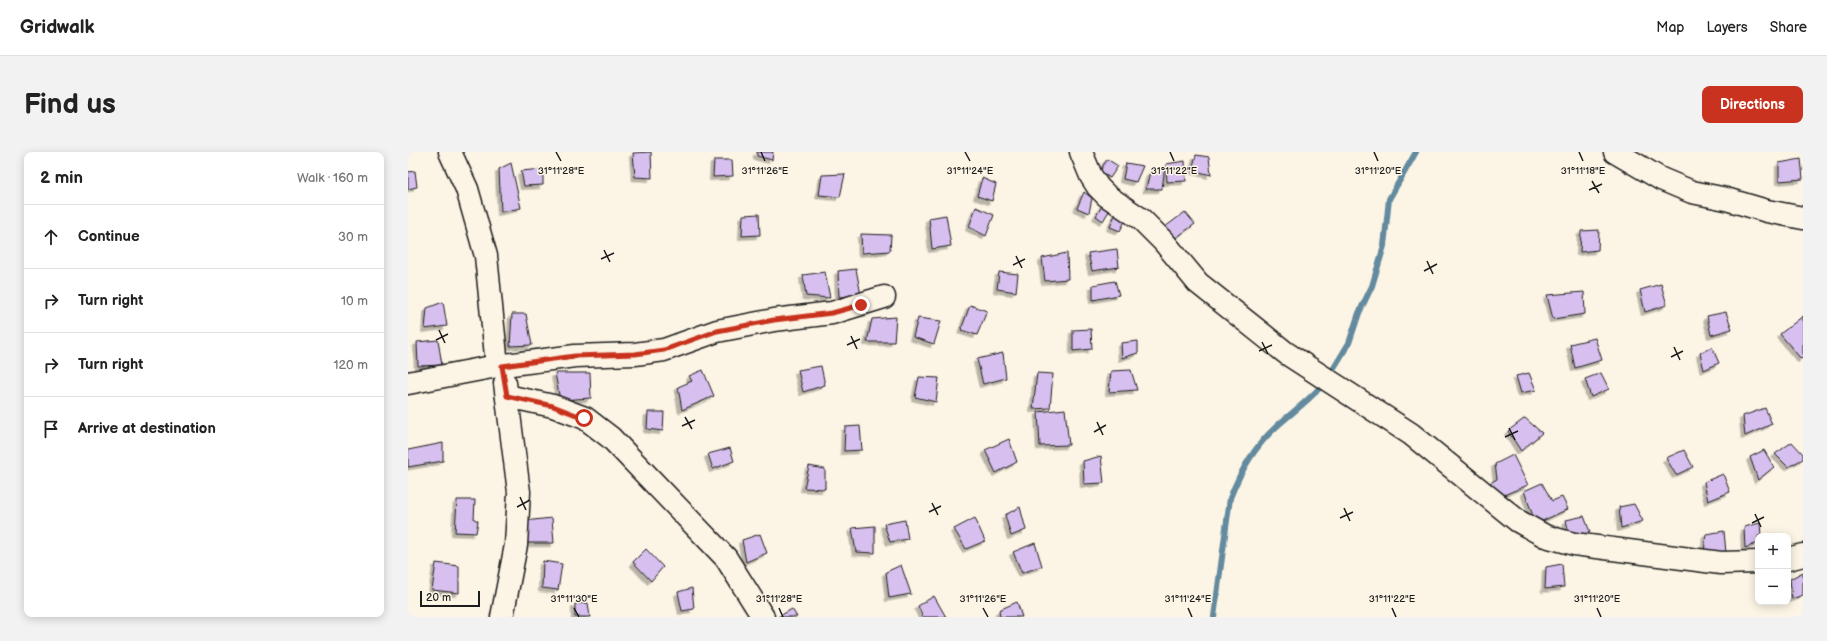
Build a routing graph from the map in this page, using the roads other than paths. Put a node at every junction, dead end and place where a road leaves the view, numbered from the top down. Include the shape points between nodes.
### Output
1 (450, 152) edge
2 (1081, 152) edge
3 (1615, 152) edge
4 (1803, 218) edge
5 (884, 297) dead end
6 (500, 366) junction
7 (408, 383) edge
8 (507, 396) junction
9 (1803, 555) edge
10 (1791, 558) edge
11 (1755, 562) edge
12 (502, 617) edge
13 (763, 617) edge

1 - 6 street via 467,189 486,256
2 - 11 street via 1090,176 1098,187 1140,219 1204,288 1286,353 1410,434 1518,521 1545,536 1574,544 1721,563
3 - 4 street via 1661,179 1692,192
5 - 6 street via 832,313 774,320 717,331 664,350 635,354 575,356
6 - 7 street
6 - 8 street
8 - 12 street via 519,492 516,545
8 - 13 street via 553,406 584,418 611,438 726,558
9 - 10 street

